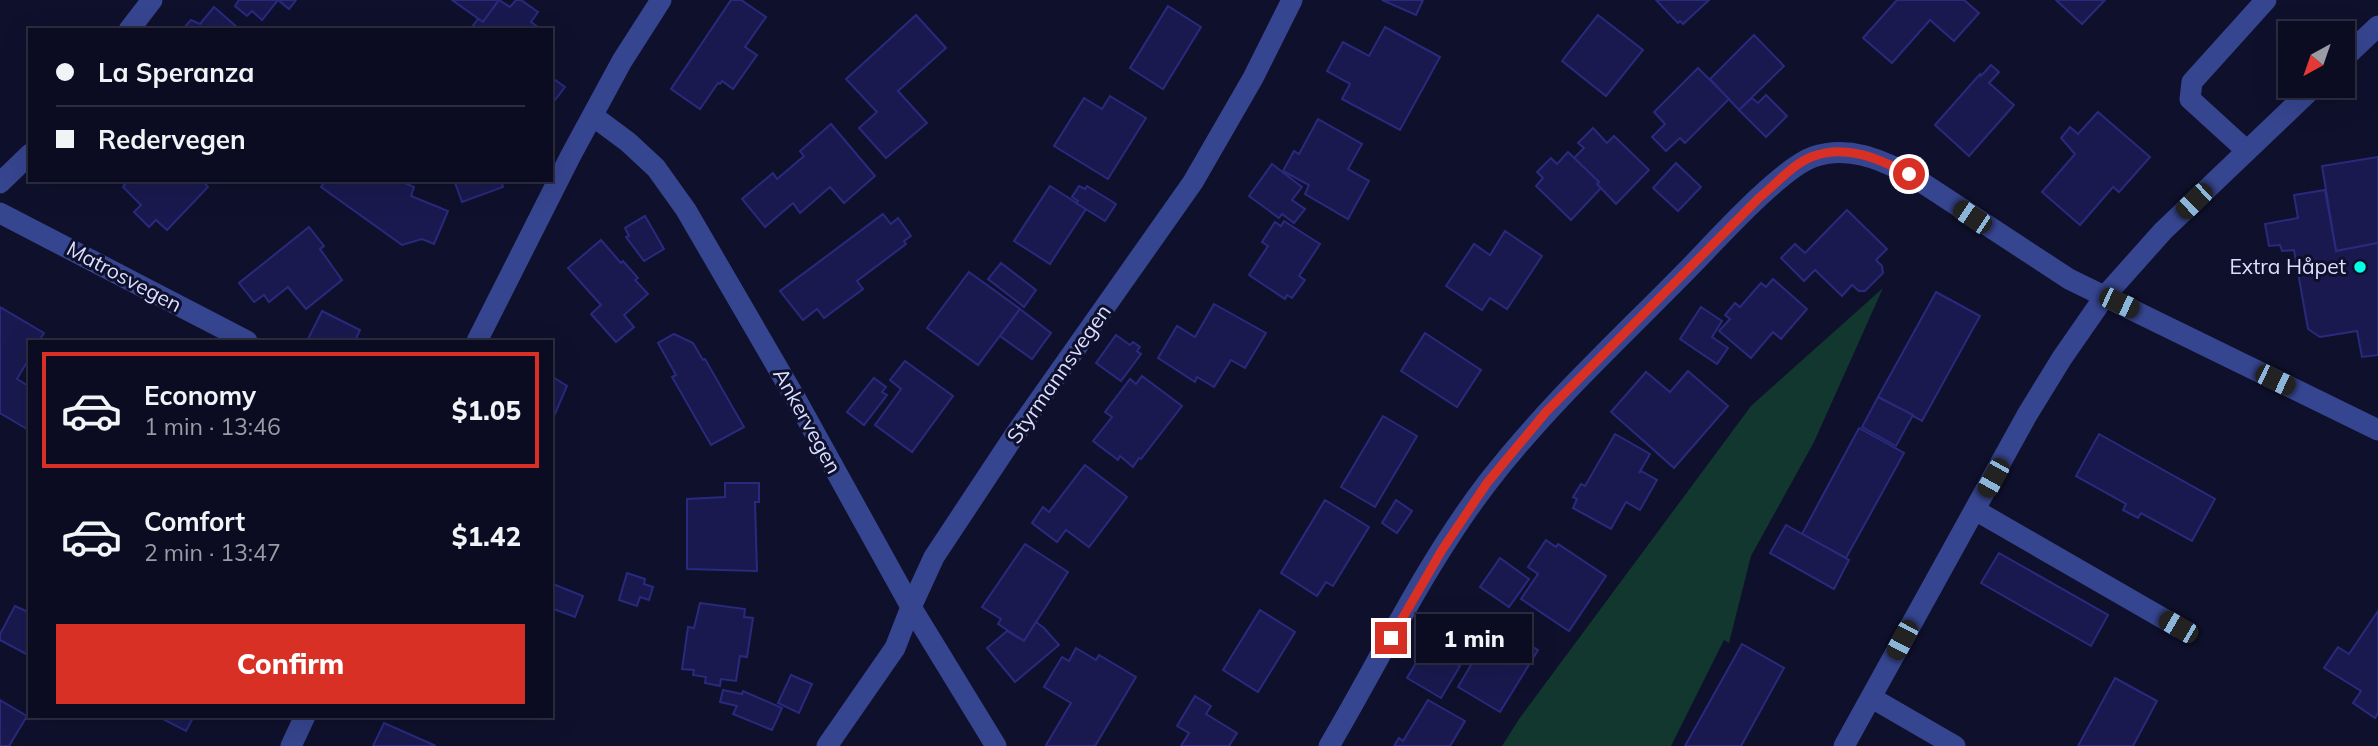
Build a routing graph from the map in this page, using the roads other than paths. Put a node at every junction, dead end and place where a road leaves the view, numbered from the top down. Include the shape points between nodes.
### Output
1 (152, 0) edge
2 (661, 0) edge
3 (1292, 0) edge
4 (2266, 0) edge
5 (2378, 26) edge
6 (131, 28) edge
7 (2356, 47) edge
8 (2302, 98) edge
9 (593, 116) junction
10 (2247, 151) junction
11 (28, 155) edge
12 (0, 183) edge
13 (0, 213) edge
14 (2105, 296) junction
15 (245, 340) edge
16 (478, 340) edge
17 (2378, 430) edge
18 (1975, 510) junction
19 (911, 607) junction
20 (2178, 627) dead end
21 (1872, 698) junction
22 (304, 718) edge
23 (291, 746) edge
24 (827, 746) edge
25 (996, 746) edge
26 (1329, 746) edge
27 (1844, 746) edge
28 (1955, 746) edge

1 - 6 street
2 - 9 street
3 - 19 street, Styrmannsvegen via 1193,182 1014,436 934,557
4 - 10 street via 2192,82 2190,99
5 - 7 street
8 - 10 street
9 - 16 street
9 - 19 street, Ankervegen via 656,168 686,210
10 - 14 street
11 - 12 street
13 - 15 street, Matrosvegen
14 - 17 street
14 - 18 street via 2026,415
14 - 26 street via 2069,279 1886,163 1863,154 1837,152 1812,157 1760,197 1714,242 1546,412 1487,483 1442,550
18 - 20 street
18 - 21 street
19 - 24 street, Styrmannsvegen via 895,648
19 - 25 street, Ankervegen
21 - 27 street
21 - 28 street
22 - 23 street

